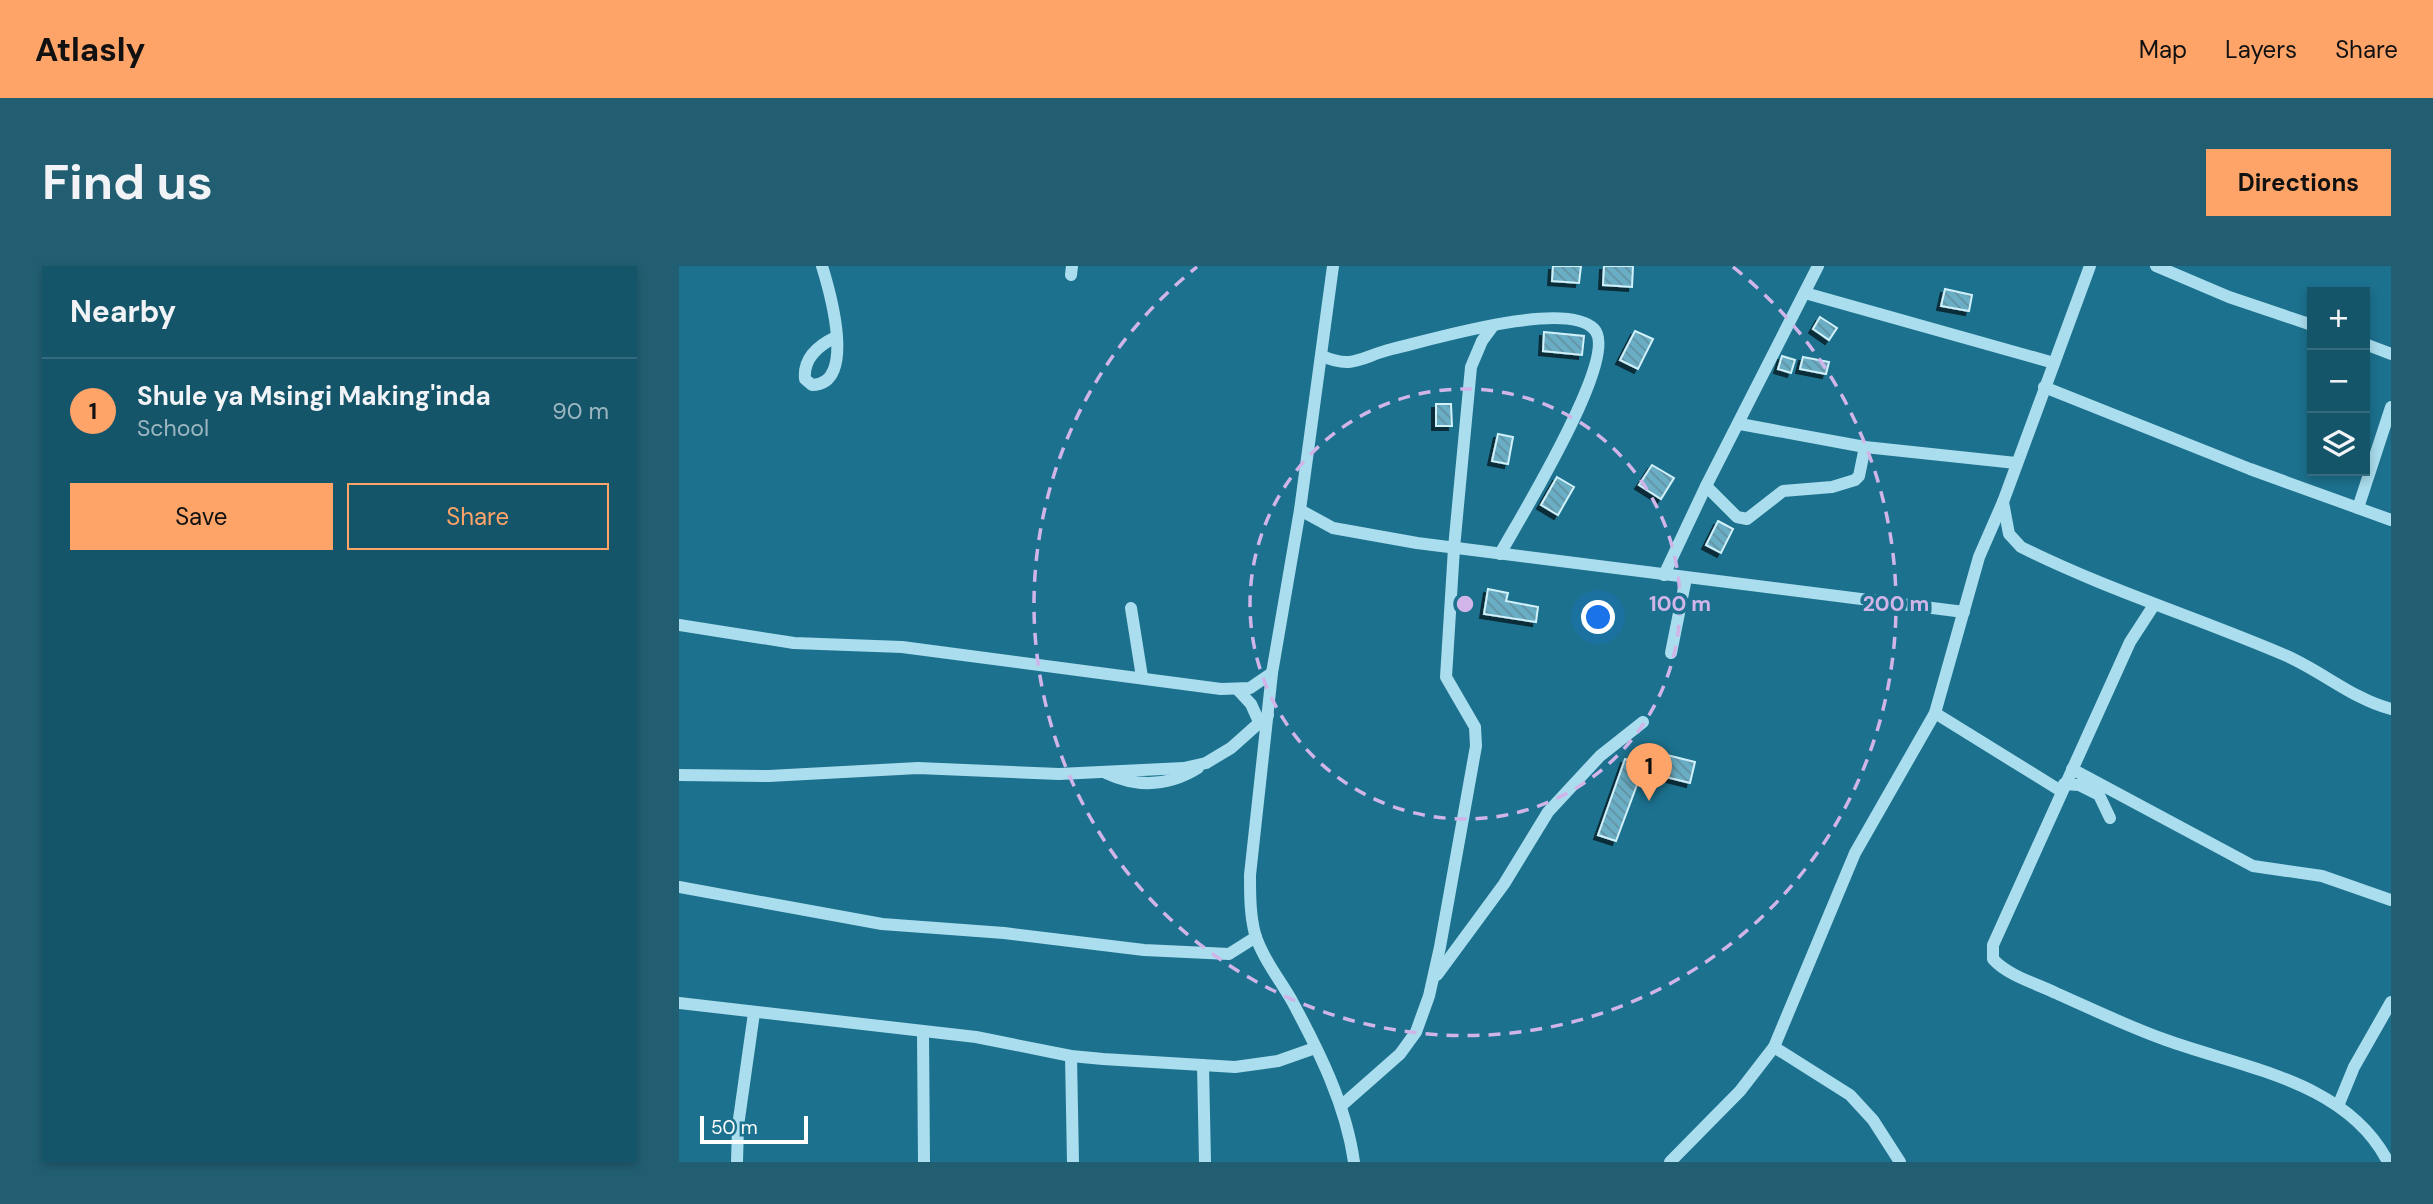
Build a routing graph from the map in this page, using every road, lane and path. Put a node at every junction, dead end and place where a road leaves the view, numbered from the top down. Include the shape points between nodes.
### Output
1 (822, 266) edge
2 (1333, 266) edge
3 (1818, 266) edge
4 (2090, 266) edge
5 (2156, 266) edge
6 (1805, 293) junction
7 (2307, 323) edge
8 (1493, 326) junction
9 (836, 337) dead end
10 (2370, 346) edge
11 (2391, 354) edge
12 (1322, 356) junction
13 (2054, 363) junction
14 (2044, 387) junction
15 (2391, 407) edge
16 (1740, 424) junction
17 (1865, 447) junction
18 (2016, 463) junction
19 (1706, 486) junction
20 (2003, 502) junction
21 (2358, 509) junction
22 (1300, 510) junction
23 (2391, 520) edge
24 (1454, 548) junction
25 (1500, 554) junction
26 (1664, 575) junction
27 (1686, 578) junction
28 (2154, 606) junction
29 (1131, 608) dead end
30 (1964, 612) junction
31 (679, 625) edge
32 (1671, 653) dead end
33 (1272, 673) junction
34 (1142, 677) junction
35 (1238, 690) junction
36 (2391, 709) edge
37 (1935, 713) junction
38 (1264, 720) junction
39 (1643, 722) dead end
40 (2072, 768) junction
41 (682, 774) edge
42 (2063, 787) junction
43 (2110, 818) dead end
44 (679, 887) edge
45 (2391, 900) edge
46 (1256, 937) junction
47 (1433, 981) junction
48 (2391, 1002) edge
49 (679, 1003) edge
50 (754, 1013) junction
51 (923, 1033) junction
52 (1775, 1047) junction
53 (1315, 1048) junction
54 (1071, 1056) junction
55 (1203, 1065) junction
56 (1341, 1106) junction
57 (2338, 1106) junction
58 (1678, 1159) edge
59 (737, 1162) edge
60 (924, 1162) edge
61 (1073, 1162) edge
62 (1205, 1162) edge
63 (1354, 1162) edge
64 (1900, 1162) edge
65 (2388, 1162) edge

1 - 9 street via 836,315
2 - 12 street
3 - 6 street
4 - 13 street
5 - 7 street
6 - 13 street
6 - 16 street
8 - 12 street via 1389,349 1355,362 1338,363
8 - 24 street via 1471,367
8 - 25 street via 1534,318 1572,319 1593,328 1599,347 1590,383 1570,427
10 - 11 street
12 - 22 street
13 - 14 street
14 - 18 street
14 - 21 street
15 - 21 street
16 - 17 street
16 - 19 street
17 - 18 street
17 - 19 street via 1855,480 1783,491 1747,519 1737,517
18 - 20 street
19 - 26 street
20 - 28 street via 2013,542
20 - 30 street via 1979,557
21 - 23 street
22 - 24 street via 1333,528
22 - 33 street
24 - 25 street
24 - 47 street via 1446,677 1475,727 1476,746
25 - 26 street
26 - 27 street
27 - 30 street
27 - 32 street
28 - 36 street via 2290,658 2364,700
28 - 40 street via 2130,642
29 - 34 street
30 - 37 street
31 - 34 street via 794,643 902,648
33 - 35 street via 1260,683
33 - 38 street
34 - 35 street
35 - 38 street
37 - 42 street
37 - 52 street via 1855,853
38 - 41 street via 1206,763 1151,771 1059,774 918,768 769,776
38 - 46 street via 1250,875
39 - 47 street via 1600,756 1548,812 1504,884
40 - 42 street
40 - 45 street via 2253,866 2322,876
42 - 43 street via 2090,789 2099,795
42 - 57 street via 1993,945 1993,959 2017,975 2123,1023 2248,1065
44 - 46 street via 882,924 1167,952 1229,954
46 - 53 street
47 - 56 street via 1416,1032 1400,1054
48 - 57 street
49 - 50 street
50 - 51 street
50 - 59 street
51 - 54 street via 976,1037
51 - 60 street
52 - 58 street
52 - 64 street via 1850,1095
53 - 55 street via 1278,1061 1234,1067
53 - 56 street
54 - 55 street
54 - 61 street
55 - 62 street
56 - 63 street
57 - 65 street via 2369,1133

